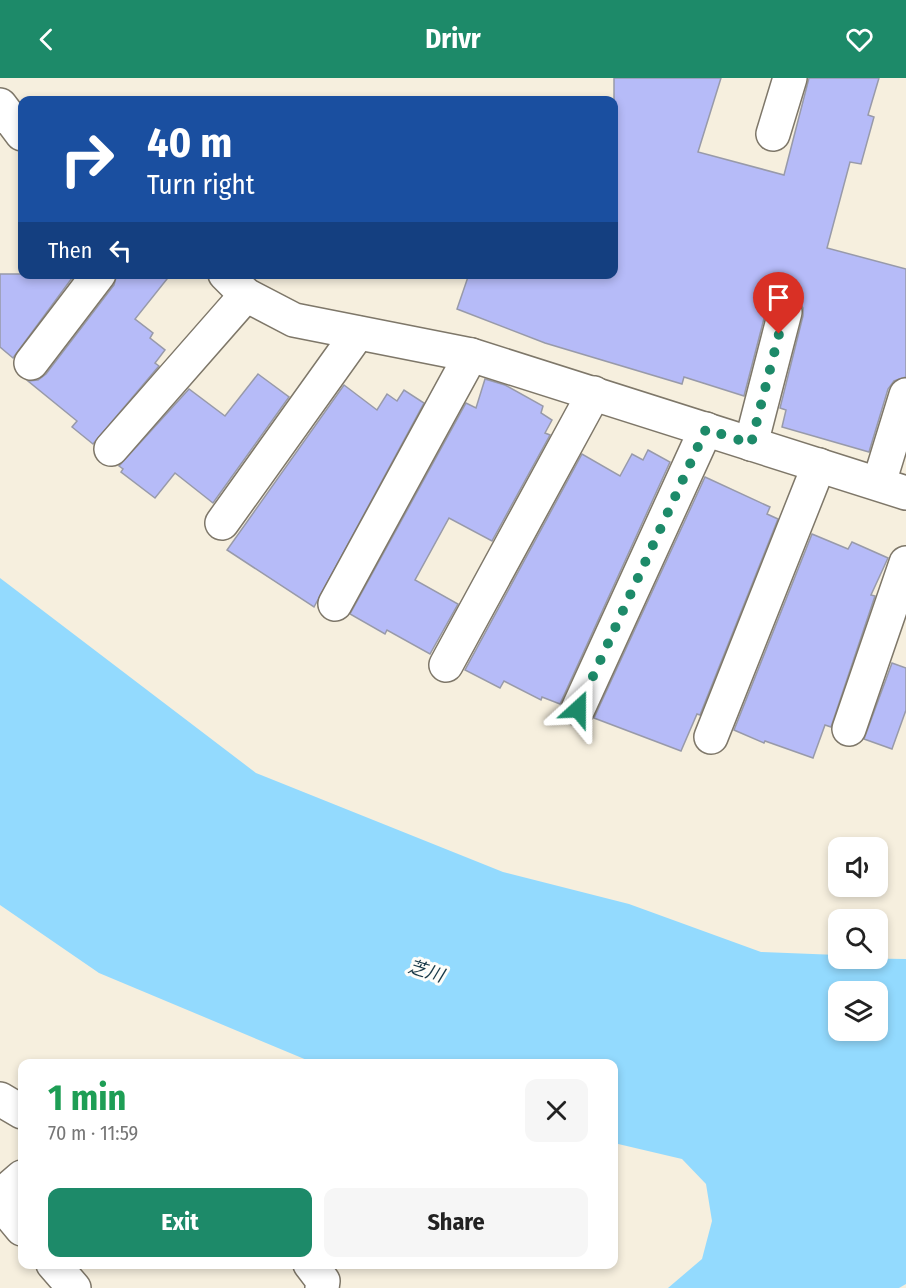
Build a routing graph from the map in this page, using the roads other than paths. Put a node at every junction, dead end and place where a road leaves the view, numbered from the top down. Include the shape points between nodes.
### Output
1 (1, 78) edge
2 (790, 78) edge
3 (0, 104) edge
4 (18, 129) edge
5 (773, 134) dead end
6 (95, 279) edge
7 (235, 285) edge
8 (785, 312) dead end
9 (358, 333) junction
10 (471, 355) junction
11 (31, 363) dead end
12 (594, 393) junction
13 (906, 395) edge
14 (706, 429) junction
15 (751, 444) junction
16 (111, 449) dead end
17 (819, 465) junction
18 (893, 488) edge
19 (222, 523) dead end
20 (906, 563) edge
21 (334, 604) dead end
22 (446, 665) dead end
23 (578, 709) dead end
24 (849, 729) dead end
25 (711, 737) dead end
26 (0, 1099) edge
27 (18, 1110) edge
28 (18, 1180) edge
29 (0, 1196) edge
30 (0, 1203) edge
31 (18, 1224) edge
32 (57, 1269) edge
33 (314, 1269) edge
34 (74, 1288) edge
35 (322, 1288) edge

1 - 3 street
2 - 5 street
3 - 4 street
6 - 11 street
7 - 9 street via 294,320
7 - 16 street
8 - 15 street
9 - 10 street
9 - 19 street
10 - 12 street
10 - 21 street
12 - 14 street
12 - 22 street
13 - 18 street
14 - 15 street
14 - 23 street
15 - 17 street
17 - 18 street
17 - 25 street
20 - 24 street
26 - 27 street
28 - 29 street
30 - 31 street
32 - 34 street
33 - 35 street via 323,1281

